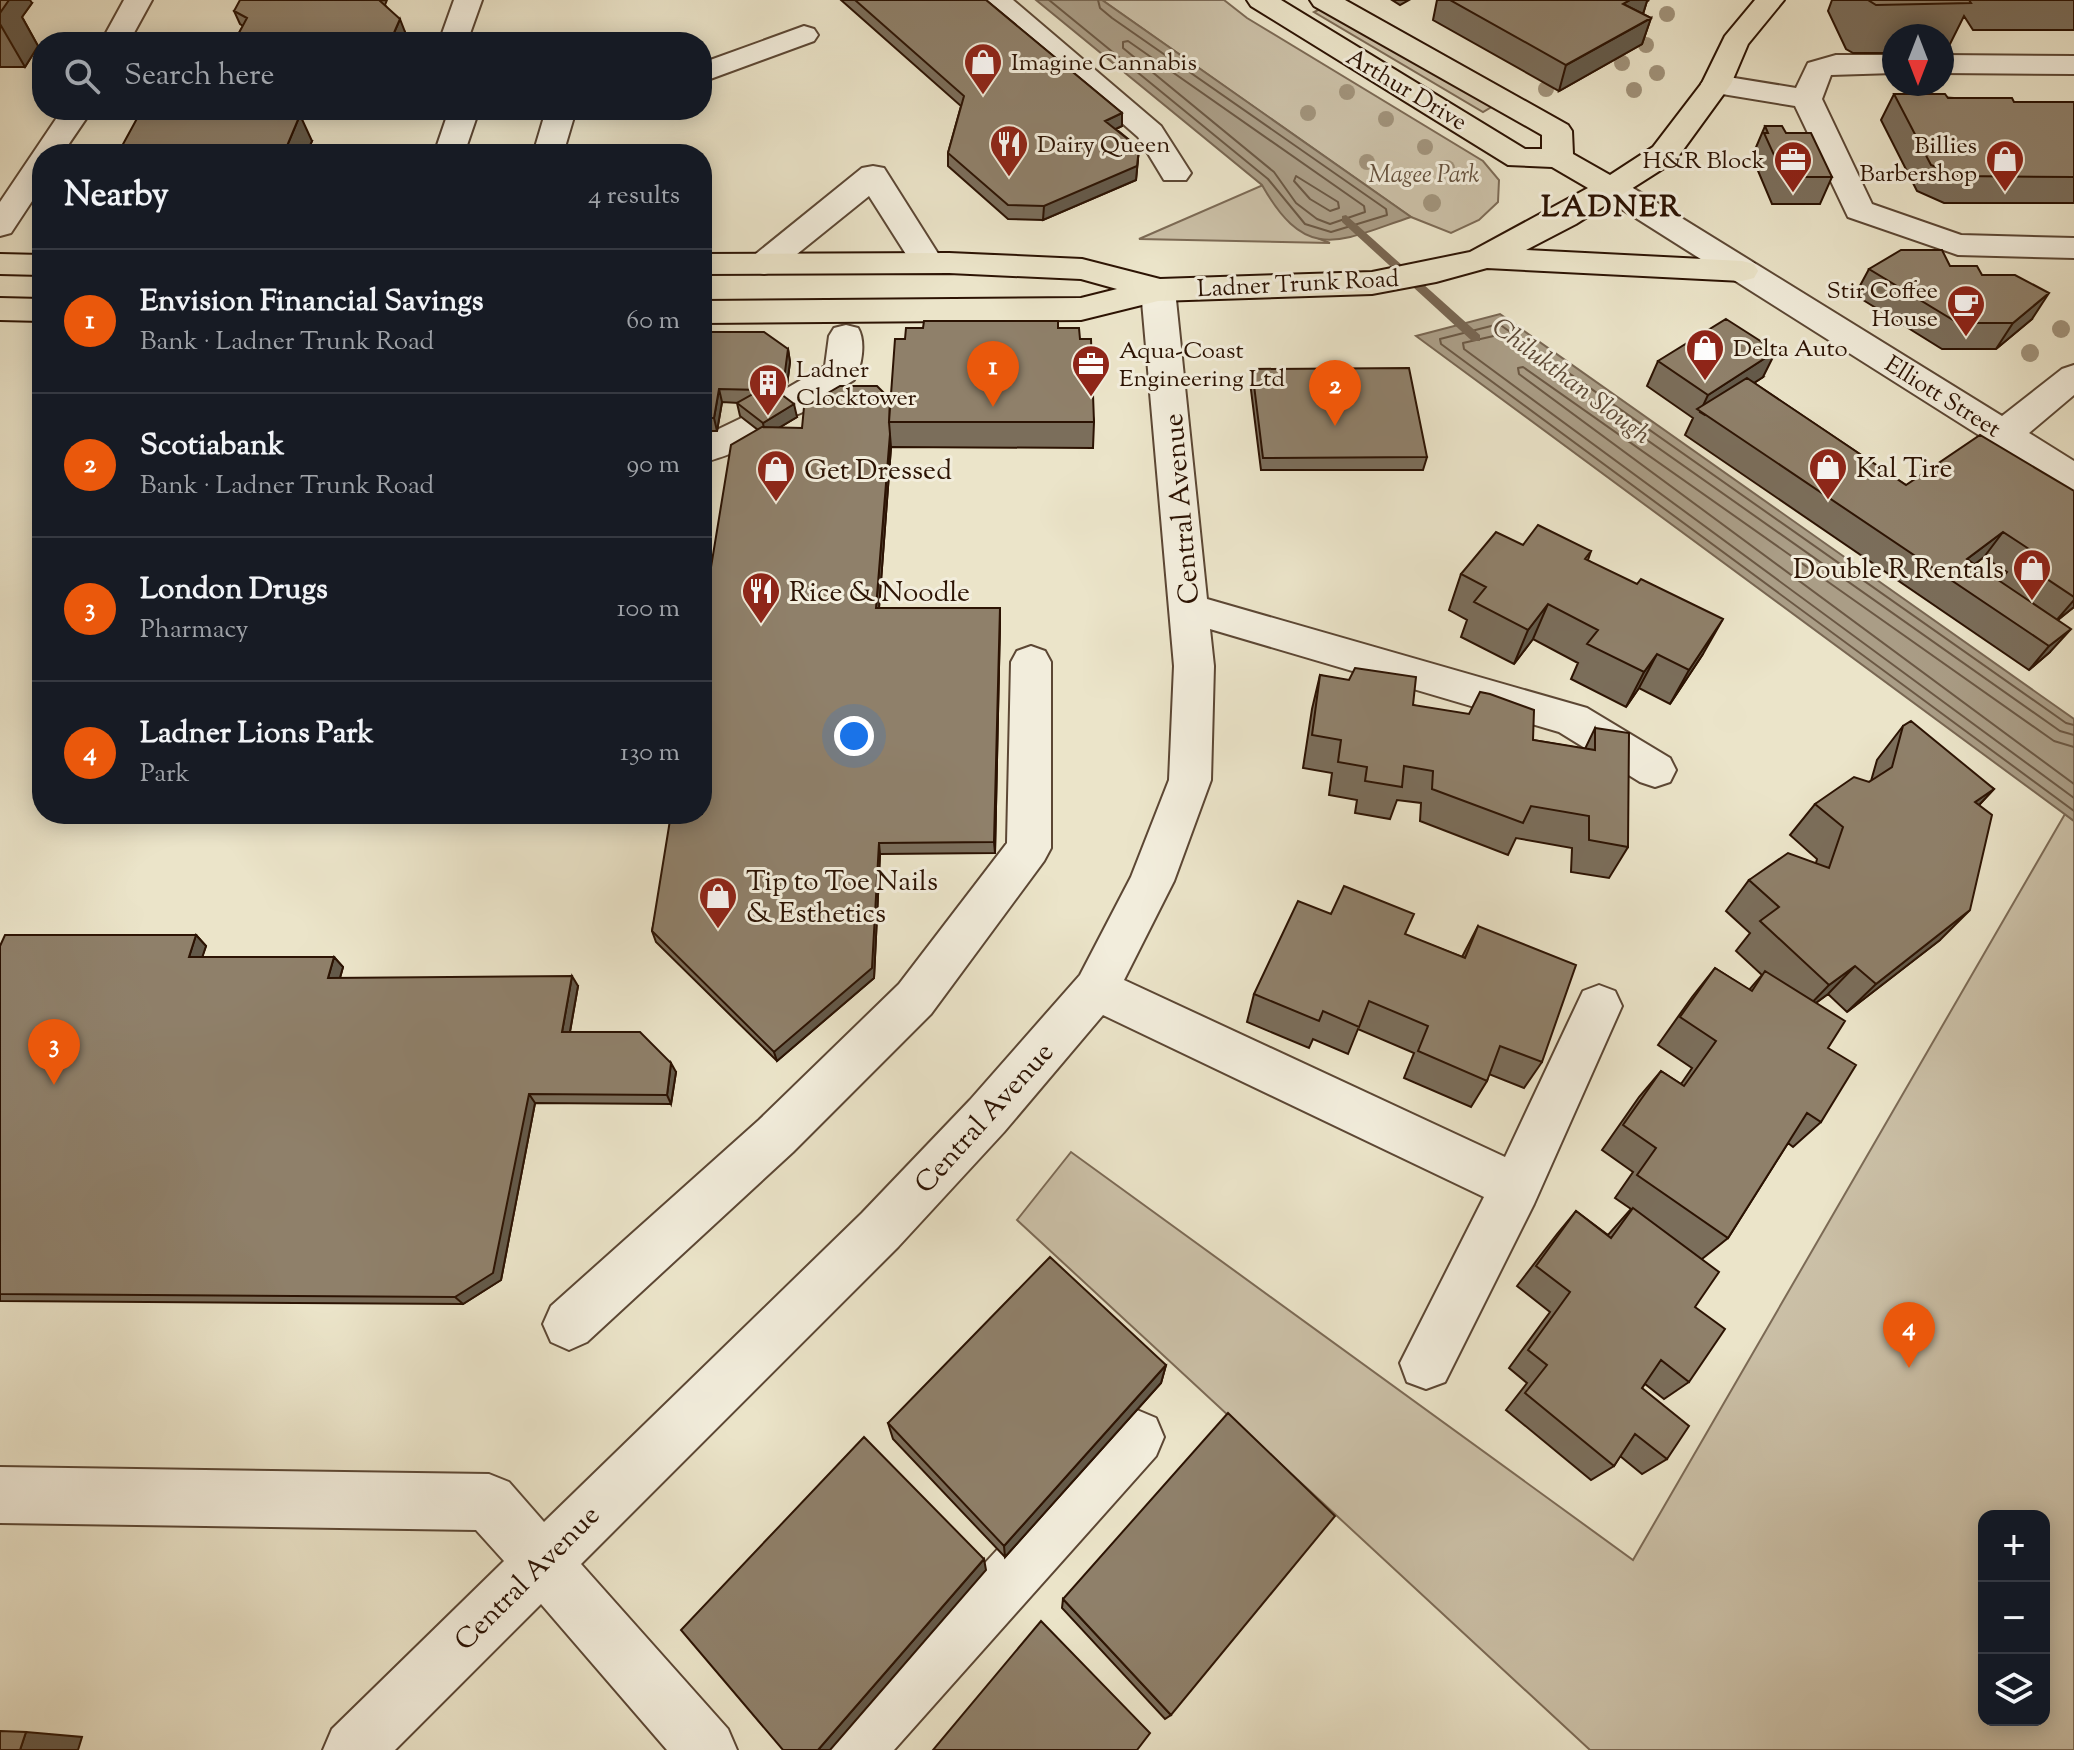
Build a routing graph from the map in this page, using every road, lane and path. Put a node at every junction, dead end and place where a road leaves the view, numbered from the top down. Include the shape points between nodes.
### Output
1 (138, 0) edge
2 (468, 0) edge
3 (996, 0) edge
4 (1261, 0) edge
5 (1324, 0) edge
6 (1770, 0) edge
7 (120, 32) edge
8 (457, 32) edge
9 (804, 35) dead end
10 (1882, 64) edge
11 (1954, 64) edge
12 (2074, 65) edge
13 (712, 69) edge
14 (1716, 84) junction
15 (1807, 99) junction
16 (70, 120) edge
17 (461, 120) edge
18 (558, 120) edge
19 (54, 144) edge
20 (452, 144) edge
21 (551, 144) edge
22 (1558, 158) junction
23 (1175, 173) dead end
24 (32, 177) edge
25 (1609, 187) junction
26 (0, 226) edge
27 (2074, 248) edge
28 (1482, 259) junction
29 (928, 263) junction
30 (0, 264) edge
31 (712, 264) edge
32 (764, 264) junction
33 (32, 265) edge
34 (1742, 271) junction
35 (1158, 290) junction
36 (0, 309) edge
37 (32, 310) edge
38 (712, 312) edge
39 (846, 336) dead end
40 (2074, 377) edge
41 (783, 407) edge
42 (752, 425) edge
43 (2004, 434) junction
44 (712, 447) edge
45 (2074, 478) edge
46 (1188, 608) junction
47 (1031, 662) dead end
48 (1655, 770) dead end
49 (1096, 989) junction
50 (1599, 1006) dead end
51 (1516, 1187) junction
52 (569, 1324) dead end
53 (1426, 1363) dead end
54 (1137, 1437) edge
55 (0, 1495) edge
56 (541, 1561) junction
57 (353, 1750) edge
58 (707, 1750) edge
59 (854, 1750) edge

1 - 7 street
2 - 8 street
3 - 23 street via 1150,132
4 - 22 main road, Arthur Drive via 1519,158
5 - 22 main road, Arthur Drive via 1557,131
6 - 14 main road, Ladner Trunk Road via 1735,42
9 - 13 street
10 - 15 street via 1818,69
11 - 12 street
14 - 15 street
14 - 25 main road, Ladner Trunk Road via 1674,145
15 - 27 street via 1859,210 1958,245
16 - 19 street
17 - 20 street
18 - 21 street
22 - 25 main road, Arthur Drive
24 - 26 street
25 - 28 main road, Ladner Trunk Road via 1538,232
25 - 34 street, Elliott Street
28 - 34 main road
28 - 35 main road, Ladner Trunk Road via 1372,283
29 - 32 main road, Ladner Trunk Road
29 - 32 street via 873,175
29 - 35 main road, Ladner Trunk Road via 1082,269
30 - 33 main road
31 - 32 main road, Ladner Trunk Road
34 - 43 street, Elliott Street
35 - 38 main road, Ladner Trunk Road via 1081,309
35 - 46 street, Central Avenue
36 - 37 main road
39 - 41 street via 842,372
40 - 43 street
42 - 44 street
43 - 45 street, Elliott Street
46 - 48 street via 1572,720
46 - 49 street, Central Avenue via 1194,666 1190,780 1152,881
47 - 52 street via 1029,848 915,999 776,1136
49 - 51 street
49 - 56 street, Central Avenue via 880,1230
50 - 51 street
51 - 53 street
54 - 59 street
55 - 56 street via 489,1502
56 - 57 street, Central Avenue
56 - 58 street

